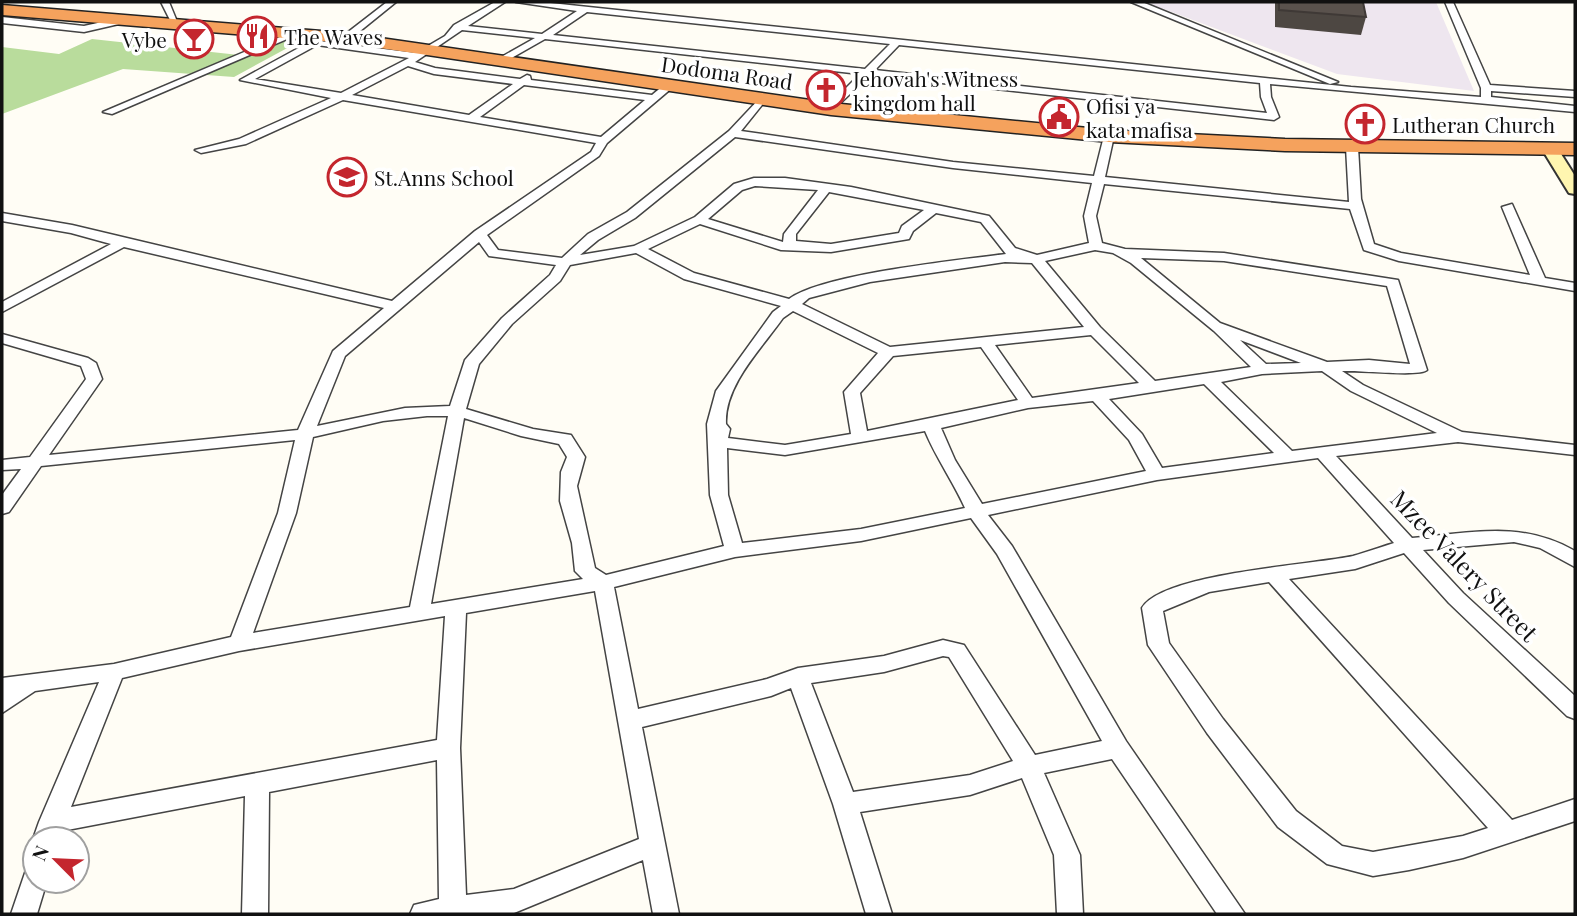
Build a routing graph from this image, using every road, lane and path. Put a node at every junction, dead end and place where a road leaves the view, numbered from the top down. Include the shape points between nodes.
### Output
1 (165, 2) edge
2 (392, 2) edge
3 (501, 2) edge
4 (520, 2) edge
5 (1135, 2) edge
6 (1449, 2) edge
7 (585, 9) junction
8 (2, 10) edge
9 (129, 19) junction
10 (2, 20) edge
11 (176, 22) junction
12 (457, 27) junction
13 (291, 35) junction
14 (545, 36) junction
15 (346, 37) junction
16 (898, 41) junction
17 (316, 42) junction
18 (422, 52) junction
19 (1018, 55) junction
20 (499, 62) junction
21 (407, 63) junction
22 (545, 68) junction
23 (869, 72) junction
24 (1009, 77) junction
25 (1265, 80) junction
26 (520, 82) junction
27 (1486, 88) junction
28 (1351, 90) junction
29 (661, 92) junction
30 (1575, 94) edge
31 (343, 96) junction
32 (761, 100) junction
33 (1486, 100) junction
34 (831, 109) junction
35 (1575, 109) edge
36 (108, 112) dead end
37 (470, 119) junction
38 (733, 133) junction
39 (1109, 136) junction
40 (603, 141) junction
41 (1352, 147) junction
42 (1550, 149) junction
43 (1575, 149) edge
44 (201, 150) dead end
45 (1098, 179) junction
46 (1575, 187) edge
47 (826, 188) junction
48 (1354, 206) junction
49 (1508, 206) dead end
50 (933, 209) junction
51 (2, 217) edge
52 (699, 220) junction
53 (480, 234) junction
54 (122, 243) junction
55 (789, 243) junction
56 (1095, 246) junction
57 (638, 249) junction
58 (1124, 253) junction
59 (1036, 259) junction
60 (565, 262) junction
61 (1540, 282) junction
62 (1575, 287) edge
63 (793, 305) junction
64 (394, 306) junction
65 (2, 308) edge
66 (1215, 326) junction
67 (1095, 330) junction
68 (2, 338) edge
69 (985, 342) junction
70 (888, 352) junction
71 (1324, 366) junction
72 (1262, 369) junction
73 (1209, 380) junction
74 (1152, 386) junction
75 (1097, 396) junction
76 (1028, 403) junction
77 (457, 411) junction
78 (715, 424) junction
79 (931, 425) junction
80 (305, 434) junction
81 (860, 437) junction
82 (1458, 437) junction
83 (1575, 450) edge
84 (1322, 452) junction
85 (1287, 457) junction
86 (36, 462) junction
87 (2, 466) edge
88 (1157, 474) junction
89 (2, 508) edge
90 (975, 510) junction
91 (1408, 545) junction
92 (735, 550) junction
93 (1575, 560) edge
94 (1274, 575) junction
95 (603, 583) junction
96 (456, 607) junction
97 (419, 614) junction
98 (239, 643) junction
99 (114, 672) junction
100 (798, 676) junction
101 (28, 685) junction
102 (2, 687) edge
103 (2, 704) edge
104 (1575, 710) edge
105 (628, 721) junction
106 (448, 748) junction
107 (1118, 748) junction
108 (1029, 766) junction
109 (257, 784) junction
110 (845, 804) junction
111 (1575, 810) edge
112 (51, 825) edge
113 (72, 825) edge
114 (1506, 830) junction
115 (652, 845) junction
116 (30, 895) edge
117 (453, 908) junction
118 (24, 914) edge
119 (255, 914) edge
120 (423, 914) edge
121 (666, 914) edge
122 (878, 914) edge
123 (1070, 914) edge
124 (1232, 914) edge

1 - 11 street
2 - 15 street
3 - 12 street
4 - 7 street
5 - 28 street
6 - 27 street
7 - 14 street
7 - 16 street
8 - 9 highway, Dodoma Road
9 - 10 street via 84,29
9 - 11 highway, Dodoma Road
11 - 13 highway, Dodoma Road
12 - 14 street
12 - 18 street via 448,38
13 - 15 highway, Dodoma Road
13 - 17 street
13 - 36 street
14 - 20 street
14 - 23 street
15 - 18 highway, Dodoma Road
16 - 19 street
16 - 23 street
17 - 18 street
17 - 31 street via 245,80
18 - 20 highway, Dodoma Road
18 - 21 street
19 - 24 street
19 - 25 street
20 - 22 highway, Dodoma Road
21 - 26 street
21 - 31 street
22 - 26 street
22 - 29 highway, Dodoma Road
23 - 24 street
23 - 34 street
24 - 25 street via 1274,117
25 - 28 street
26 - 29 street
26 - 37 street
27 - 30 street
27 - 33 street
28 - 33 street
29 - 32 highway, Dodoma Road
29 - 40 street
31 - 37 street
31 - 44 street via 242,142
32 - 34 highway, Dodoma Road
32 - 38 street
33 - 35 street
34 - 39 highway, Dodoma Road
37 - 40 street
38 - 45 street via 953,165
38 - 60 street
39 - 41 highway, Dodoma Road
39 - 45 street
40 - 53 street via 595,153
41 - 42 highway, Dodoma Road
41 - 48 street
42 - 43 highway, Dodoma Road
42 - 46 street
45 - 48 street
45 - 56 street via 1090,215
47 - 50 street
47 - 52 street via 773,181 744,184
47 - 55 street via 790,234
48 - 61 street via 1361,217 1364,240 1378,251
49 - 61 street
50 - 55 street via 904,236 832,248
50 - 59 street via 985,219 1010,251
51 - 54 street
52 - 55 street via 781,246
52 - 57 street
53 - 60 street via 494,253
53 - 64 street
54 - 64 street
54 - 65 street
56 - 58 street
56 - 59 street
57 - 60 street
57 - 63 street via 689,276
58 - 66 street
58 - 71 street via 1234,258 1393,283 1419,370
59 - 63 street via 1005,258 915,269 804,295
59 - 67 street
60 - 77 street via 555,278 507,321 471,363
61 - 62 street
63 - 70 street
63 - 78 street via 778,315 724,391
64 - 80 street via 338,354
66 - 71 street
66 - 72 street
67 - 69 street
67 - 74 street
68 - 86 street via 83,361 93,371 94,383
69 - 70 street
69 - 76 street
70 - 81 street via 852,393
71 - 72 street
71 - 82 street via 1357,388
72 - 73 street
73 - 74 street
73 - 85 street
74 - 75 street
75 - 76 street
75 - 88 street via 1136,438
76 - 79 street
77 - 80 street via 349,421
77 - 95 street via 547,440 565,439 576,457 568,471 570,503 586,556 585,571
77 - 97 street
78 - 81 street via 722,429 719,442 773,449
78 - 92 street via 719,495
79 - 81 street
79 - 90 street
80 - 86 street
80 - 98 street via 287,513
82 - 83 street
82 - 84 street
84 - 85 street
84 - 91 street, Mzee Valery Street
85 - 88 street
86 - 87 street
86 - 89 street
88 - 90 street
90 - 92 street via 861,535
90 - 107 street via 1004,551
91 - 93 street via 1514,536 1546,543
91 - 94 street via 1355,562
91 - 104 street, Mzee Valery Street via 1503,644
92 - 95 street
94 - 114 street
94 - 114 street via 1207,585 1152,608 1160,645 1275,806 1303,834 1336,856 1373,864 1463,847
95 - 96 street
95 - 105 street
96 - 97 street
96 - 106 street
97 - 98 street
98 - 99 street
99 - 101 street
99 - 112 street
100 - 105 street via 771,687
100 - 108 street via 884,664 943,648 956,651
100 - 110 street
101 - 102 street
101 - 103 street
105 - 115 street
106 - 109 street
106 - 117 street
107 - 108 street
107 - 124 street
108 - 110 street via 970,785
108 - 123 street via 1067,855
109 - 113 street
109 - 119 street
110 - 122 street
111 - 114 street
115 - 117 street via 514,901
115 - 121 street
116 - 118 street
117 - 120 street

